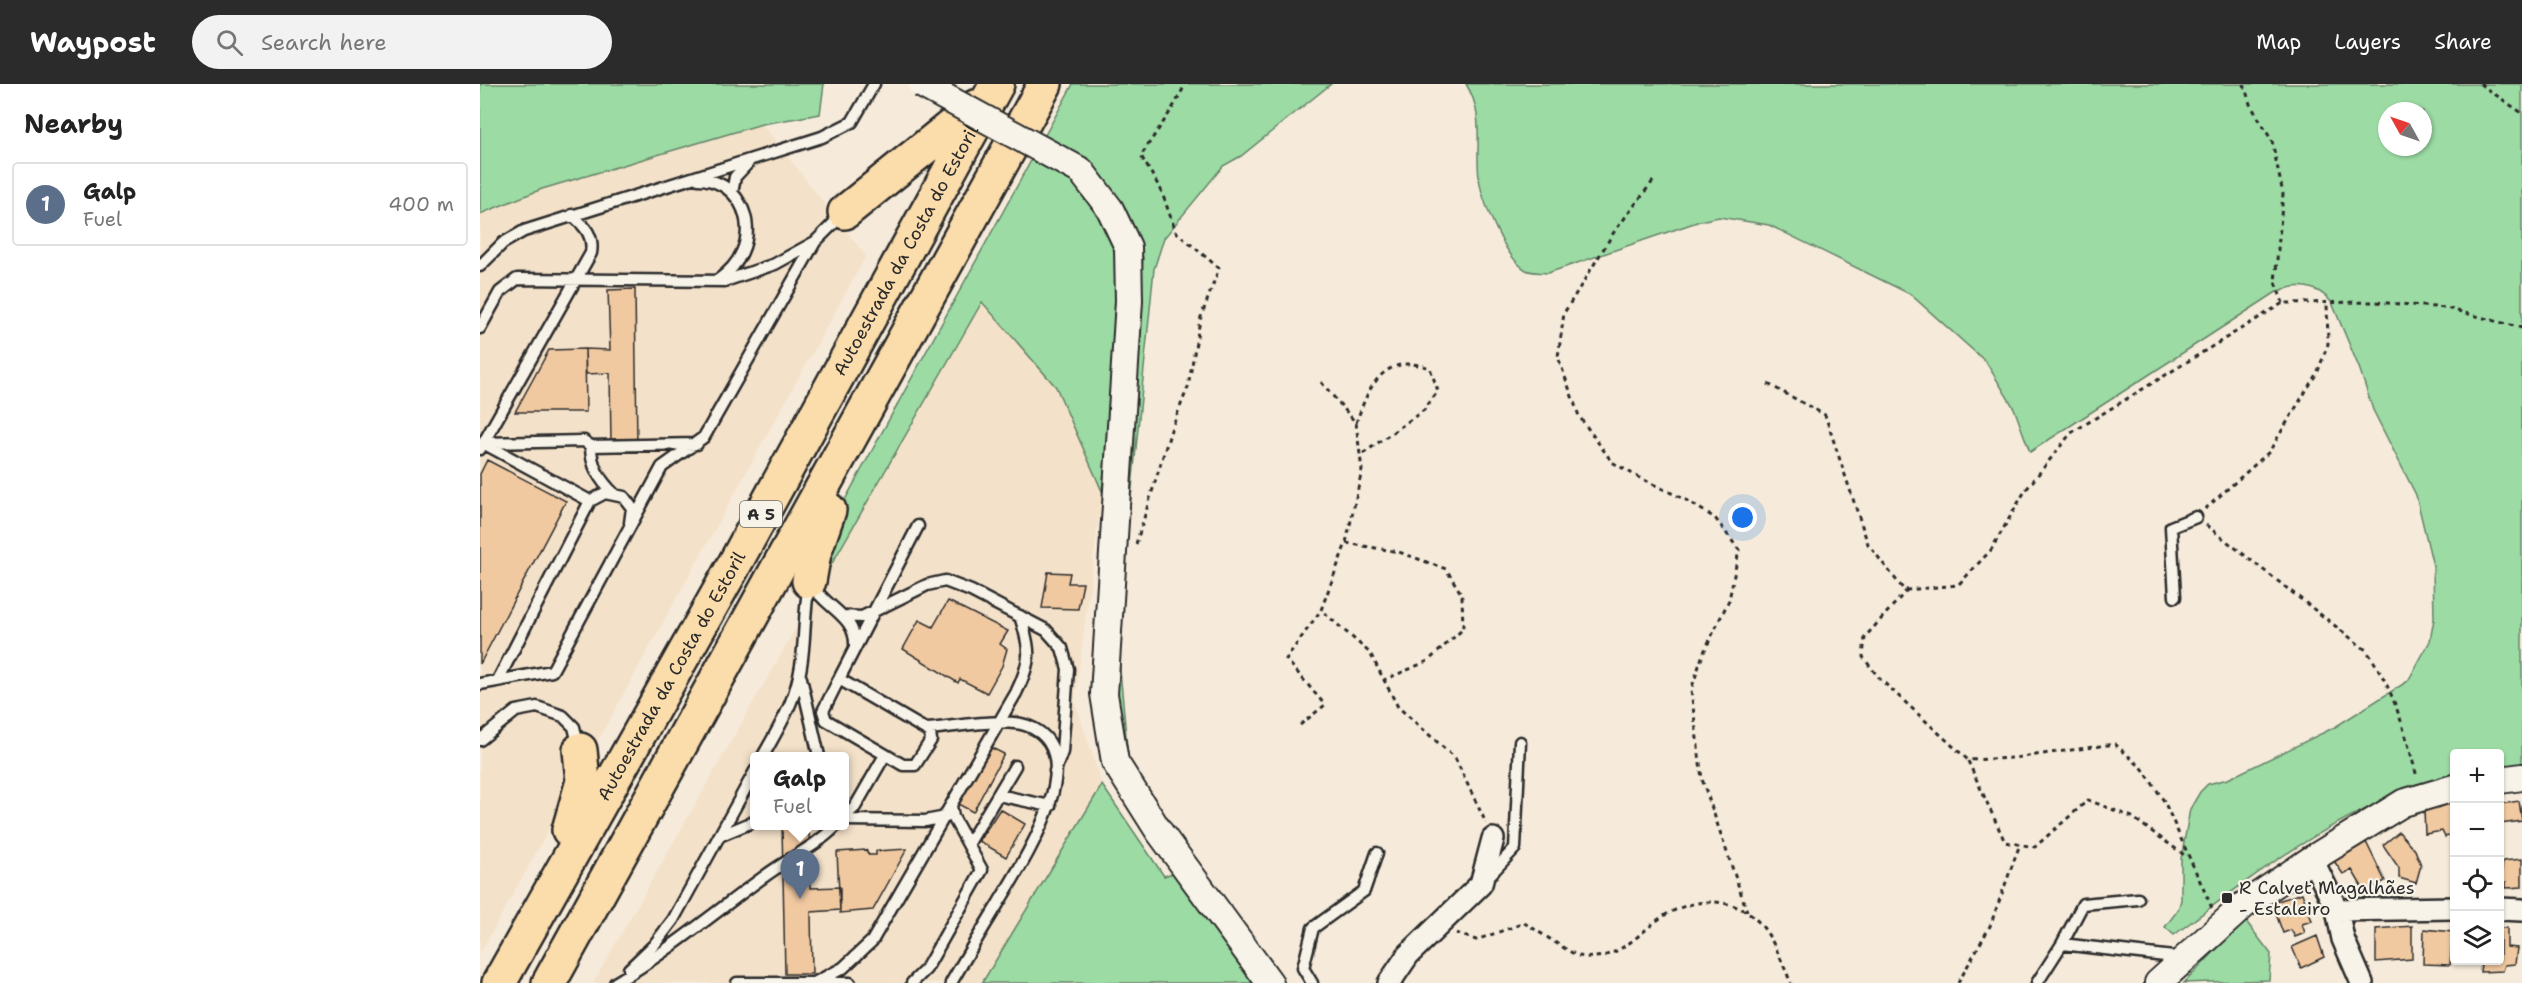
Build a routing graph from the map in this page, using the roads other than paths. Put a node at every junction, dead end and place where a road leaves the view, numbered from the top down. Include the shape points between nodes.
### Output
1 (874, 84) edge
2 (921, 84) edge
3 (1045, 84) edge
4 (995, 88) edge
5 (761, 156) junction
6 (692, 180) junction
7 (732, 193) junction
8 (845, 212) joint
9 (573, 215) junction
10 (815, 242) junction
11 (480, 266) edge
12 (576, 279) junction
13 (718, 281) junction
14 (480, 328) edge
15 (867, 411) junction
16 (698, 444) junction
17 (482, 446) edge
18 (591, 446) junction
19 (614, 494) junction
20 (590, 501) junction
21 (2196, 517) road end
22 (918, 526) dead end
23 (630, 531) junction
24 (809, 581) junction
25 (2175, 597) dead end
26 (876, 611) junction
27 (842, 616) junction
28 (1020, 616) junction
29 (855, 647) junction
30 (800, 670) junction
31 (839, 679) junction
32 (498, 680) junction
33 (480, 684) edge
34 (999, 722) junction
35 (927, 729) junction
36 (480, 740) edge
37 (1520, 742) dead end
38 (580, 750) joint
39 (765, 752) edge
40 (818, 752) edge
41 (885, 755) junction
42 (1015, 766) dead end
43 (1054, 774) junction
44 (2522, 777) edge
45 (2504, 779) edge
46 (750, 780) edge
47 (2450, 790) edge
48 (998, 795) junction
49 (951, 806) junction
50 (1050, 806) junction
51 (849, 814) edge
52 (946, 817) junction
53 (849, 818) edge
54 (750, 823) edge
55 (831, 830) edge
56 (719, 836) junction
57 (1493, 839) road end
58 (969, 843) junction
59 (1377, 853) dead end
60 (2312, 860) junction
61 (1481, 884) junction
62 (2138, 899) dead end
63 (2450, 908) edge
64 (2504, 909) edge
65 (2337, 910) junction
66 (2522, 910) edge
67 (525, 934) junction
68 (2062, 944) junction
69 (2182, 958) junction
70 (816, 982) edge
71 (499, 983) edge
72 (549, 983) edge
73 (614, 983) edge
74 (737, 983) edge
75 (846, 983) edge
76 (912, 983) edge
77 (951, 983) edge
78 (1270, 983) edge
79 (1312, 983) edge
80 (1389, 983) edge
81 (2037, 983) edge
82 (2158, 983) edge
83 (2362, 983) edge

1 - 5 lane via 852,122
2 - 78 street, bridge via 1081,171 1110,208 1128,247 1129,301 1104,694 1115,762 1158,830
3 - 15 highway, A 5
4 - 8 highway via 934,143
4 - 67 highway, Autoestrada da Costa do Estoril / A 5 via 733,567
5 - 6 lane
5 - 7 lane via 743,166 735,177
6 - 7 lane via 713,180
6 - 9 lane
7 - 13 lane via 746,214 747,238 737,262
8 - 10 lane
9 - 11 lane via 517,235 498,247
9 - 12 lane via 592,243 591,253
10 - 13 lane via 775,264
10 - 16 lane
12 - 13 lane
12 - 14 lane via 511,281 500,292
12 - 17 lane
15 - 24 highway via 821,532
15 - 72 highway, A 5
16 - 18 lane
16 - 23 lane via 662,467
17 - 18 lane via 584,441
17 - 20 lane
18 - 19 lane via 598,478
19 - 20 lane via 605,493
19 - 23 lane via 624,497 632,508
20 - 32 lane
21 - 25 lane via 2171,527
22 - 26 lane
23 - 32 lane via 552,671
24 - 27 lane via 823,602
24 - 30 lane
26 - 27 lane via 857,618
26 - 28 lane via 927,585 945,581
26 - 29 lane
27 - 29 lane via 853,628
28 - 34 lane via 1030,658
28 - 43 lane via 1052,635 1067,659 1062,752
29 - 31 lane
30 - 39 lane via 789,705
30 - 40 lane
31 - 35 lane
31 - 41 lane via 824,717
32 - 33 lane
34 - 35 lane
34 - 43 lane via 1023,725 1042,736 1052,752
34 - 49 lane
35 - 41 lane via 931,740 915,765 906,766
36 - 38 lane via 516,711 537,707 562,716 574,727
37 - 61 lane via 1515,848
38 - 67 highway via 584,772 577,806
41 - 51 lane
42 - 48 lane
43 - 50 lane
44 - 45 street
46 - 56 lane
47 - 60 street via 2403,803
48 - 50 lane
48 - 58 lane
49 - 52 lane
49 - 58 lane via 953,817
50 - 77 lane via 1038,835
52 - 53 lane via 925,821
52 - 70 lane via 868,946 836,973
54 - 56 lane
55 - 73 lane via 662,954
56 - 73 lane via 667,929
57 - 61 street
58 - 76 lane via 982,870 926,969
59 - 79 lane via 1364,891 1313,928 1303,968
60 - 65 street
60 - 69 street via 2244,905
61 - 80 street via 1408,955
62 - 68 lane via 2083,904
63 - 65 street
64 - 66 street
65 - 83 street via 2343,939
67 - 71 highway, Autoestrada da Costa do Estoril / A 5
68 - 69 lane
68 - 81 lane
69 - 82 street
70 - 74 lane
70 - 75 lane

